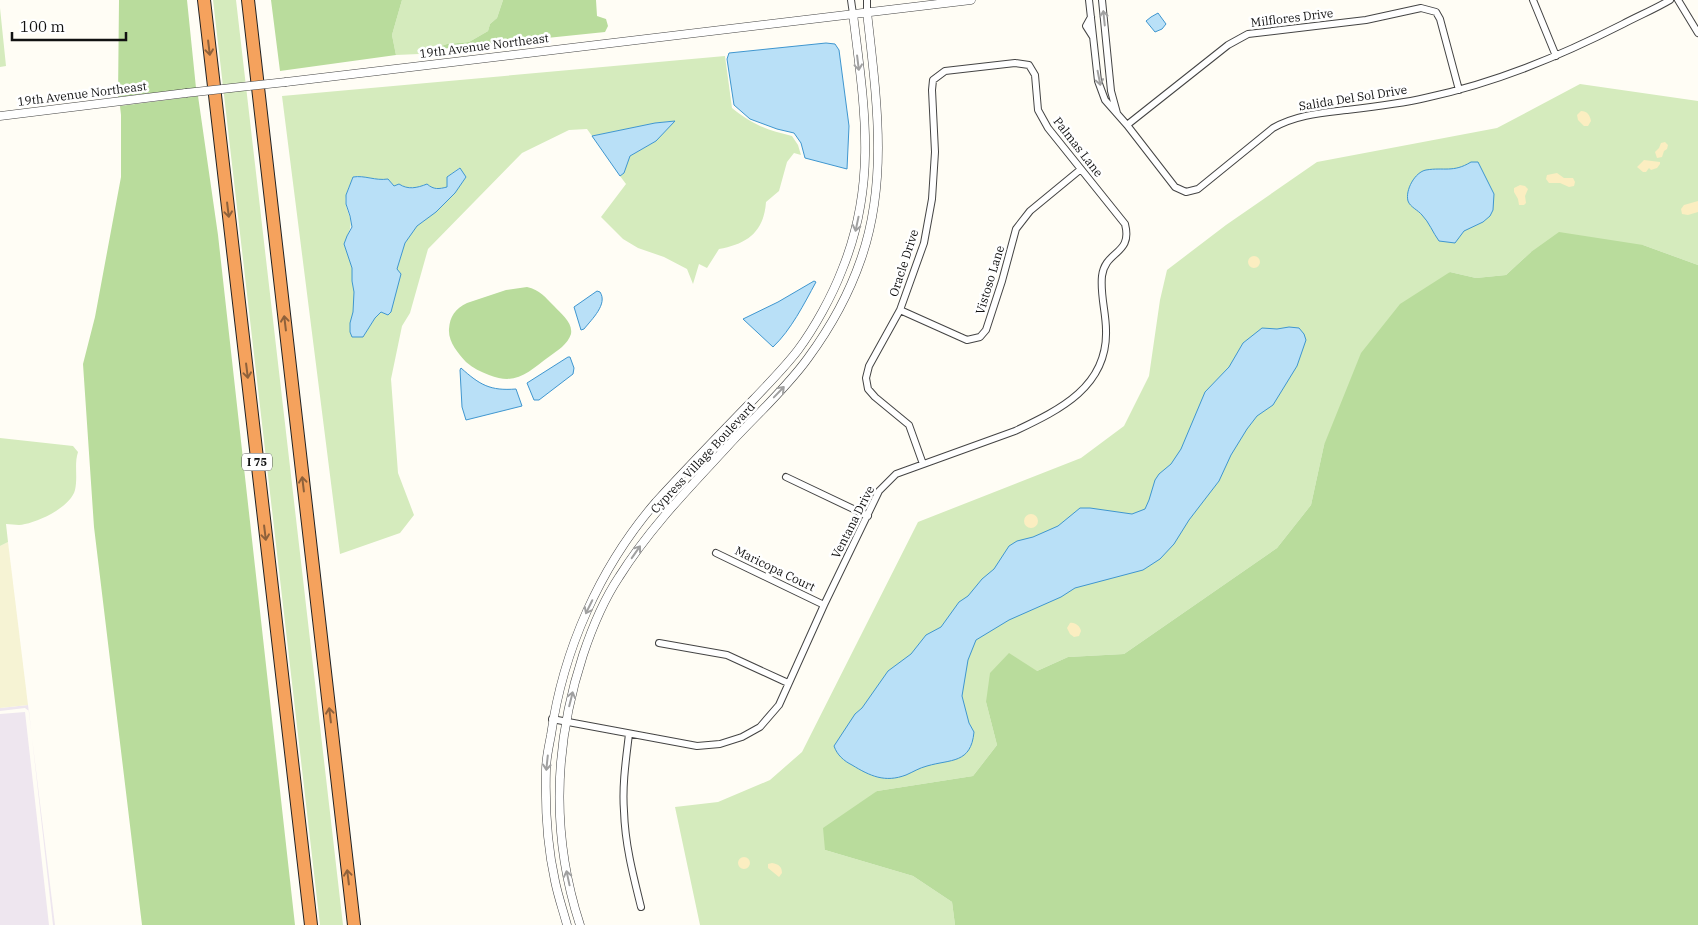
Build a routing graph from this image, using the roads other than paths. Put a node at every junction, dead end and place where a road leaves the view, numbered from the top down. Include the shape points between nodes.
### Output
1 (204, 0) edge
2 (248, 0) edge
3 (851, 0) edge
4 (867, 0) edge
5 (971, 0) edge
6 (1089, 0) edge
7 (1102, 0) edge
8 (1533, 0) edge
9 (1670, 0) edge
10 (1678, 0) edge
11 (867, 12) junction
12 (852, 14) junction
13 (1698, 33) edge
14 (1105, 36) junction
15 (1093, 37) junction
16 (1107, 50) junction
17 (1095, 52) junction
18 (1556, 56) junction
19 (971, 68) joint
20 (1459, 90) junction
21 (1117, 114) junction
22 (0, 116) edge
23 (1127, 125) junction
24 (1081, 170) junction
25 (1127, 234) joint
26 (900, 310) junction
27 (922, 464) junction
28 (786, 477) dead end
29 (868, 516) junction
30 (716, 553) dead end
31 (824, 605) junction
32 (659, 643) dead end
33 (788, 683) junction
34 (552, 719) junction
35 (565, 722) junction
36 (629, 734) junction
37 (641, 907) dead end
38 (311, 925) edge
39 (354, 925) edge
40 (567, 925) edge
41 (580, 925) edge

1 -> 38 highway, I 75
39 -> 2 highway
3 - 12 street
4 - 11 street
5 - 11 street, 19th Avenue Northeast
6 - 15 street, Salida Del Sol Drive via 1091,15 1086,26
14 -> 7 street, Salida Del Sol Drive
8 - 18 street
9 - 18 street, Salida Del Sol Drive
10 - 13 street
11 - 12 street, 19th Avenue Northeast
35 -> 11 street, Cypress Village Boulevard via 595,620 618,578 649,533 808,359 850,286 867,237 878,172 878,112
12 - 22 street, 19th Avenue Northeast, bridge
12 -> 34 street, Cypress Village Boulevard via 865,113 865,174 854,235 843,268 830,298 799,350 656,502 626,539 581,623 562,676
14 - 15 street
14 - 16 street, Salida Del Sol Drive
15 - 17 street, Salida Del Sol Drive
16 - 17 street
16 - 21 street, Salida Del Sol Drive
17 -> 21 street, Salida Del Sol Drive via 1098,81 1105,100
18 - 20 street, Salida Del Sol Drive via 1510,75
19 - 24 street, Palmas Lane via 1016,63 1029,65 1035,75 1038,110
19 - 26 street, Oracle Drive via 945,71 934,80 932,199 924,243
20 - 23 street, Salida Del Sol Drive via 1284,122 1198,188 1186,192 1175,187
20 - 23 street, Milflores Drive via 1440,19 1436,12 1421,8 1366,20 1248,34 1228,45
21 - 23 street, Salida Del Sol Drive
24 - 25 street, Palmas Lane via 1125,224
24 - 26 street, Vistoso Lane via 1030,211 1016,229 986,330 980,337 967,340
25 - 27 street, Ventana Drive via 1125,246 1108,261 1102,276 1105,349 1091,382 1076,397 1030,424
26 - 27 street, Oracle Drive via 869,366 866,378 868,389 909,424
27 - 29 street, Ventana Drive via 896,474 879,491
28 - 29 street
29 - 31 street, Ventana Drive
30 - 31 street, Maricopa Court
31 - 33 street, Ventana Drive
32 - 33 street via 727,655
33 - 36 street, Ventana Drive via 779,706 760,727 742,738 697,746
34 - 35 street, Ventana Drive
34 -> 40 street, Cypress Village Boulevard via 546,767 548,833 555,881
35 - 36 street, Ventana Drive
41 -> 35 street, Cypress Village Boulevard via 564,859 560,814
36 - 37 street via 624,812 629,858

